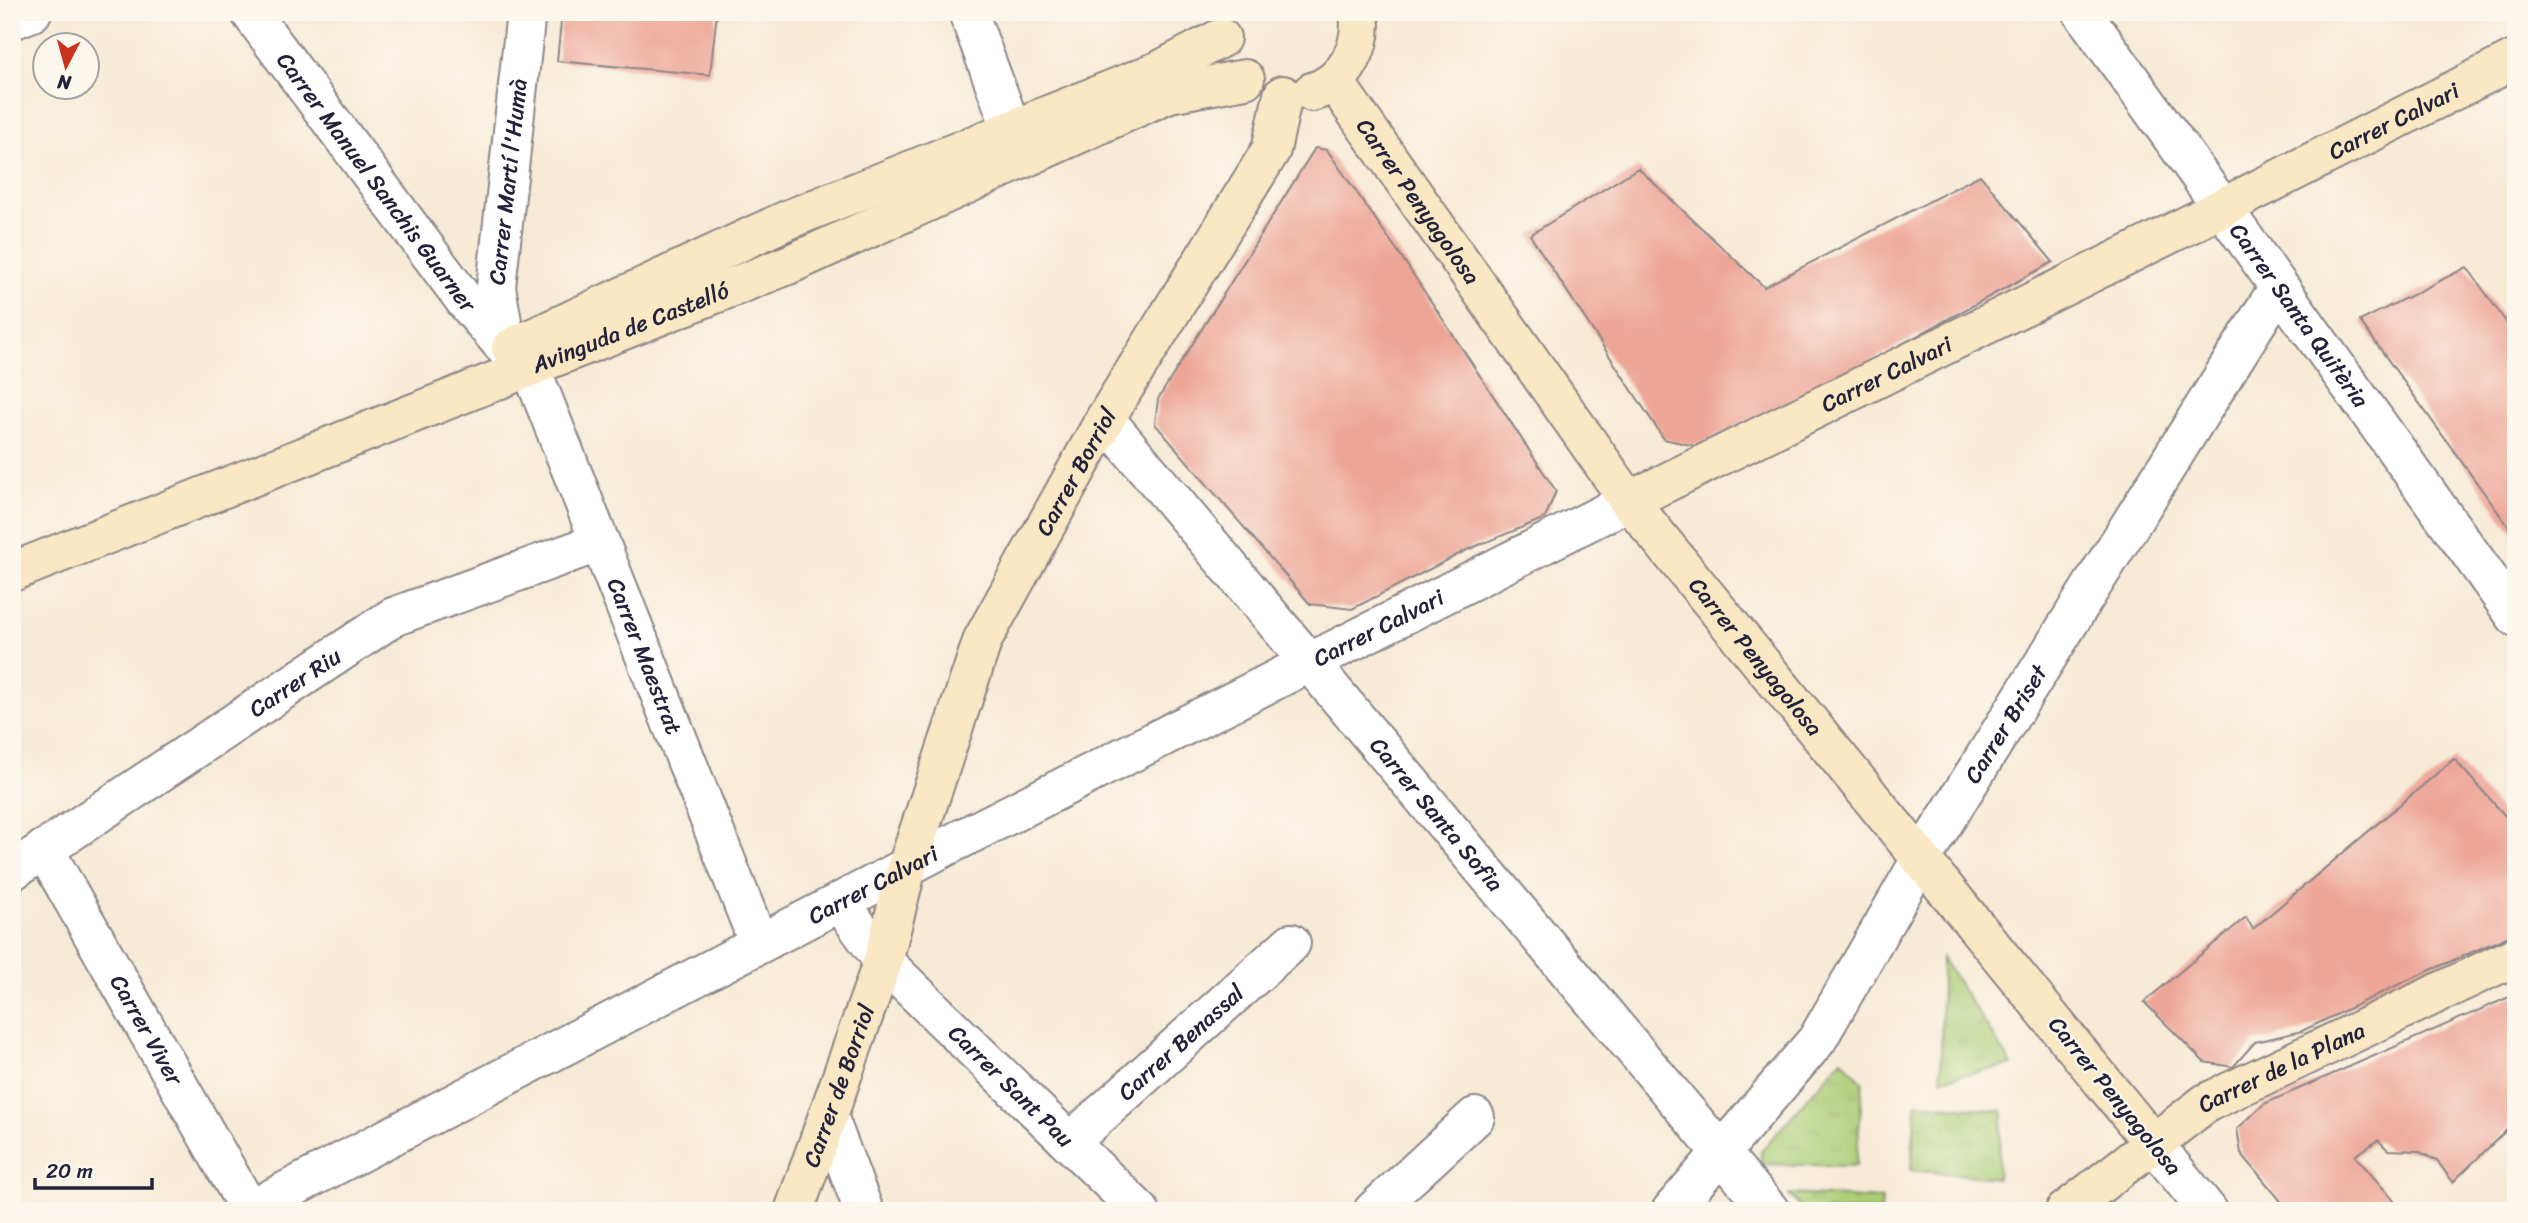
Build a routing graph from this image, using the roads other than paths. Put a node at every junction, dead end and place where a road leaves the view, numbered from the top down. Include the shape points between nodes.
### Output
1 (32, 12) edge
2 (250, 12) edge
3 (527, 12) edge
4 (968, 12) edge
5 (1359, 12) edge
6 (2082, 12) edge
7 (12, 20) edge
8 (1221, 25) edge
9 (2516, 59) edge
10 (1245, 79) junction
11 (1334, 81) junction
12 (1283, 96) junction
13 (1012, 130) junction
14 (2222, 207) junction
15 (2279, 287) junction
16 (518, 358) junction
17 (1105, 419) junction
18 (1629, 501) junction
19 (600, 542) junction
20 (12, 547) edge
21 (12, 572) edge
22 (2516, 617) edge
23 (1308, 664) junction
24 (44, 849) junction
25 (1921, 859) junction
26 (907, 867) junction
27 (12, 871) edge
28 (840, 902) junction
29 (1291, 943) dead end
30 (759, 944) junction
31 (2516, 956) edge
32 (883, 961) junction
33 (828, 1116) junction
34 (1475, 1117) dead end
35 (1070, 1142) junction
36 (2152, 1142) junction
37 (1722, 1154) junction
38 (249, 1211) edge
39 (793, 1211) edge
40 (863, 1211) edge
41 (1140, 1211) edge
42 (1373, 1211) edge
43 (1671, 1211) edge
44 (1770, 1211) edge
45 (2065, 1211) edge
46 (2208, 1211) edge

1 - 7 street
2 - 16 street, Carrer Manuel Sanchis Guarner via 465,301
3 - 16 street, Carrer Martí l'Humà via 496,287
4 - 13 street
5 - 11 street via 1358,46
6 - 14 street, Carrer Santa Quitèria
8 - 10 street via 1229,61
8 - 13 street, Avinguda de Castelló via 1158,71
9 - 14 street, Carrer Calvari
10 - 12 street
10 - 16 street, Avinguda de Castelló via 1169,93 789,265
11 - 12 street via 1301,95
11 - 18 street, Carrer Penyagolosa
12 - 17 street, Carrer Borriol via 1271,150
13 - 16 street, Avinguda de Castelló via 787,220
14 - 15 street, Carrer Santa Quitèria
14 - 18 street, Carrer Calvari
15 - 22 street, Carrer Santa Quitèria
15 - 25 street, Carrer Briset
16 - 19 street, Carrer Maestrat
16 - 20 street, Avinguda de Castelló
16 - 21 street, Avinguda de Castelló
17 - 23 street, Carrer Santa Sofia
17 - 26 street, Carrer Borriol via 983,639
18 - 23 street, Carrer Calvari
18 - 25 street, Carrer Penyagolosa
19 - 24 street, Carrer Riu via 393,617
19 - 30 street, Carrer Maestrat
23 - 26 street, Carrer Calvari
23 - 37 street, Carrer Santa Sofia
24 - 27 street, Carrer Riu
24 - 38 street, Carrer Viver
25 - 36 street, Carrer Penyagolosa
25 - 37 street, Carrer Briset via 1817,1040
26 - 28 street, Carrer Calvari
26 - 32 street, Carrer de Borriol
28 - 30 street, Carrer Calvari
28 - 32 street
29 - 35 street, Carrer Benassal
30 - 38 street, Carrer Calvari
31 - 36 street, Carrer de la Plana via 2206,1103
32 - 33 street, Carrer de Borriol
32 - 35 street, Carrer Sant Pau
33 - 39 street, Carrer de Borriol
33 - 40 street
34 - 42 street
35 - 41 street, Carrer Sant Pau
36 - 45 street, Carrer de la Plana
36 - 46 street, Carrer Penyagolosa
37 - 43 street, Carrer Briset
37 - 44 street, Carrer Santa Sofia

